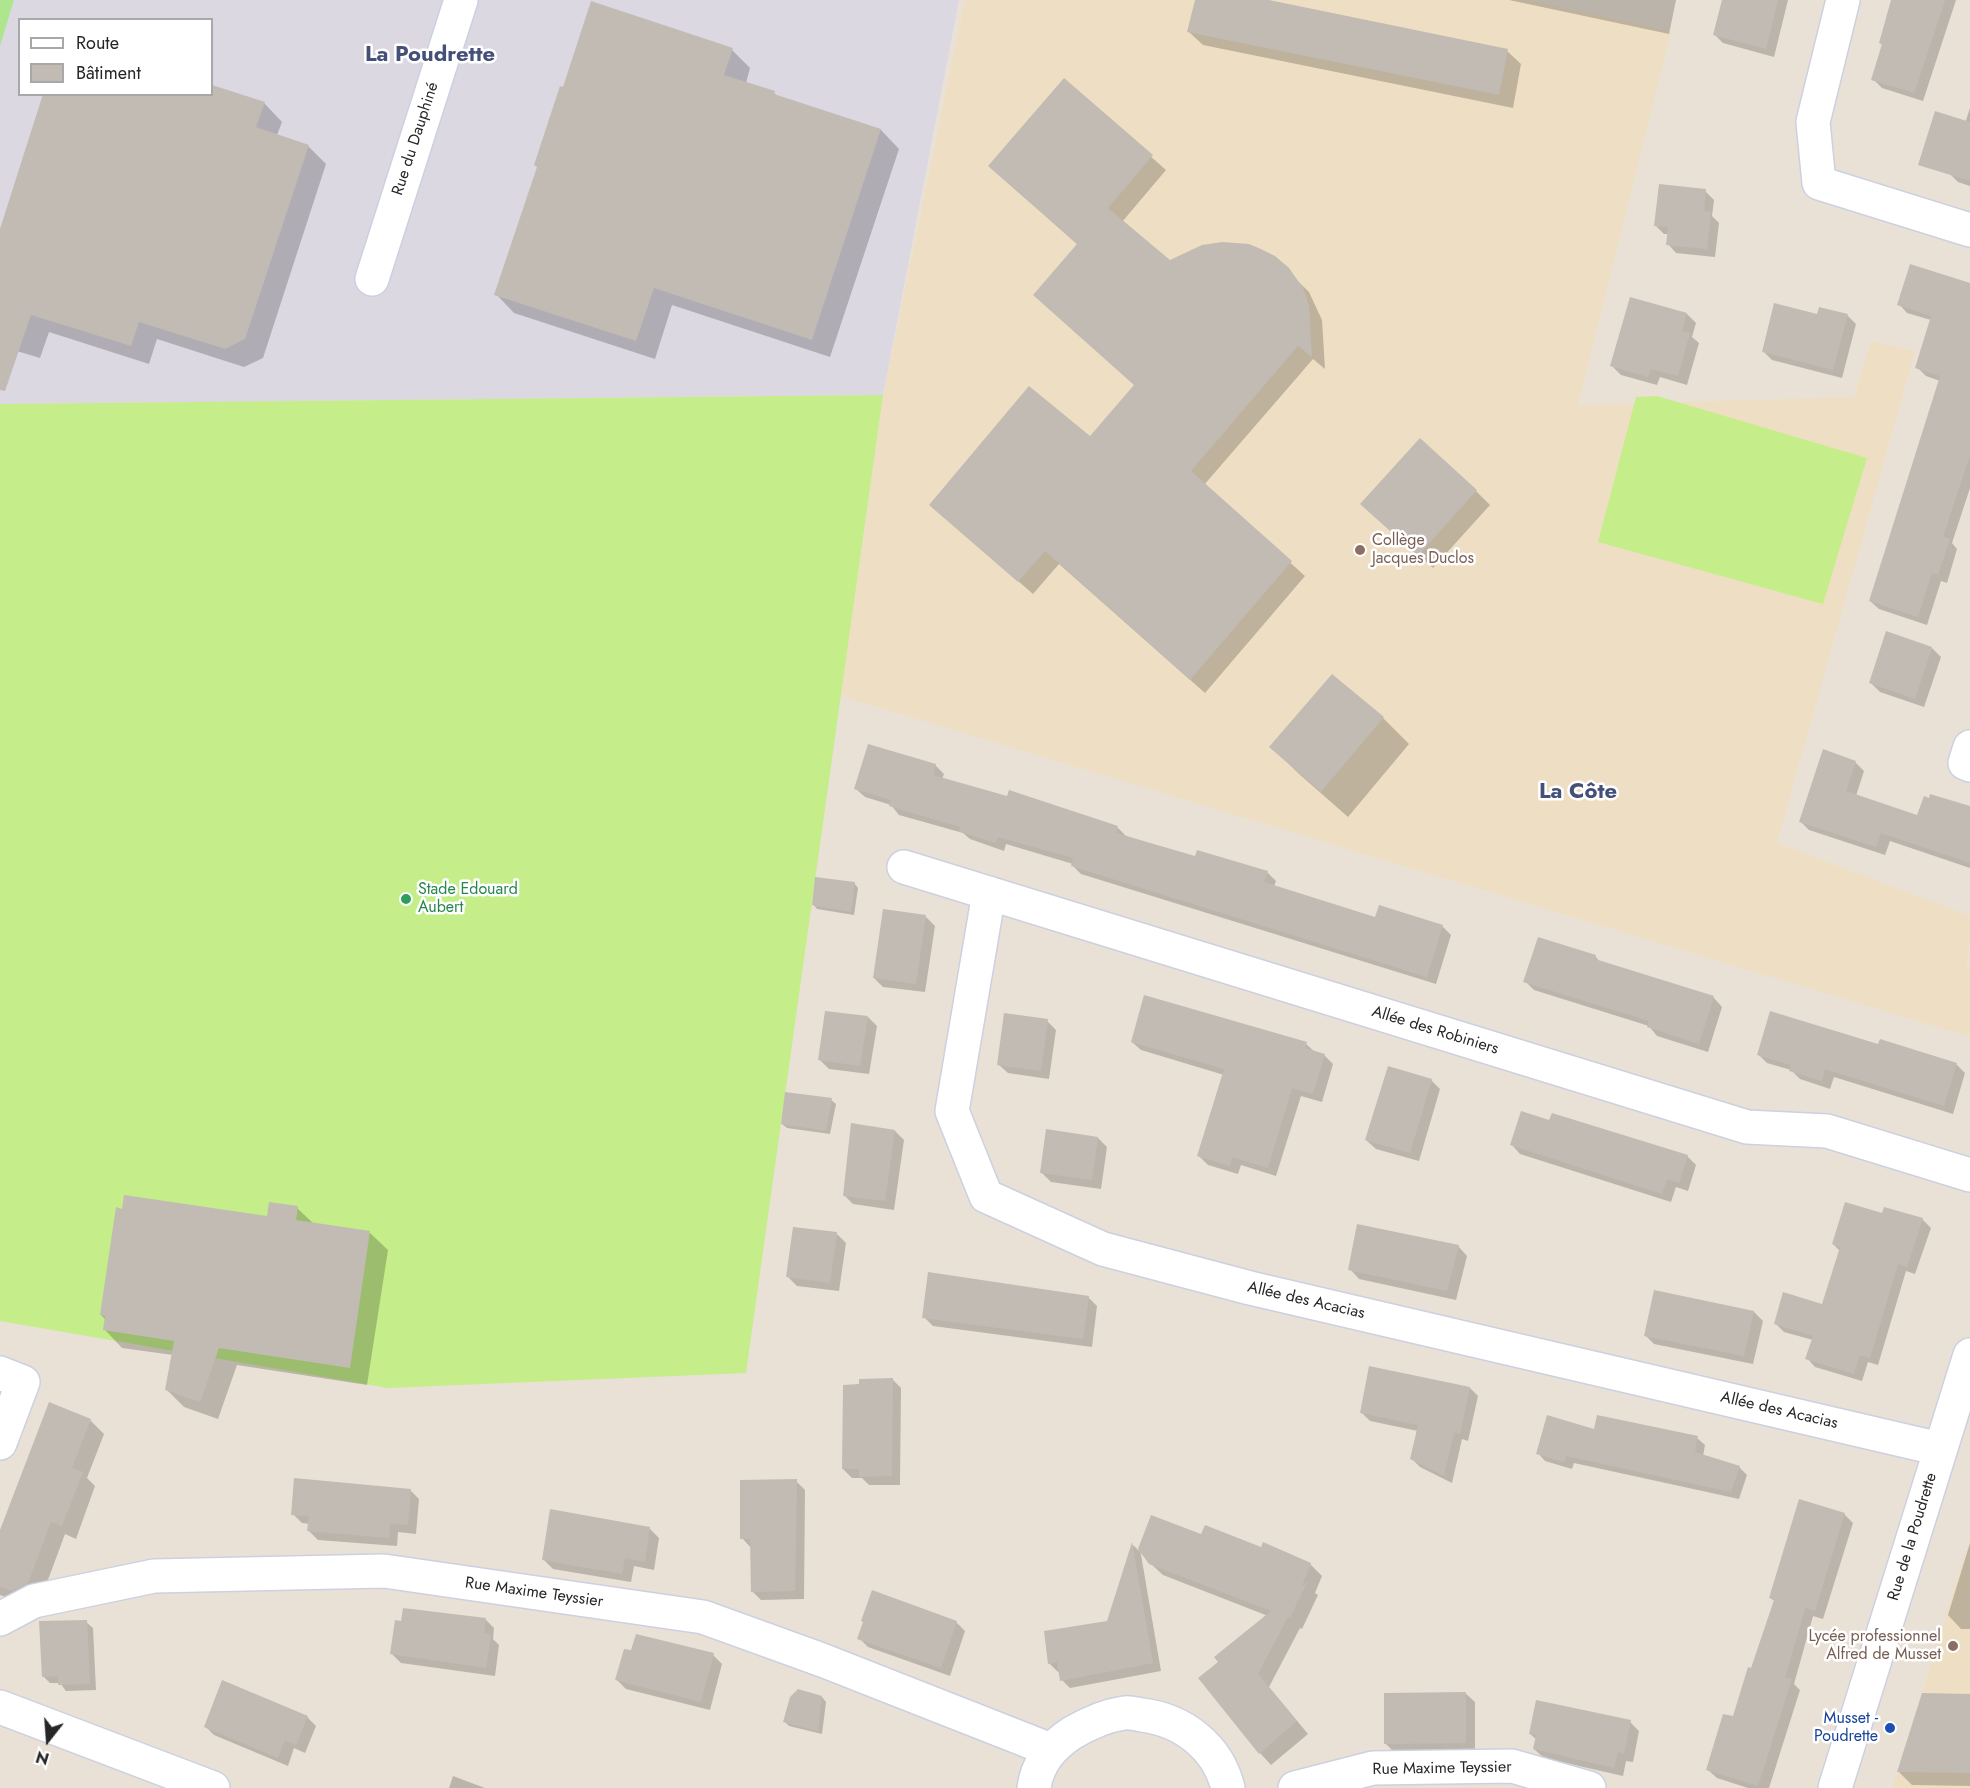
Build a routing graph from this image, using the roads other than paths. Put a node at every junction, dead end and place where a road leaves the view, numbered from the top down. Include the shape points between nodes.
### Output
1 (461, 0) edge
2 (1843, 0) edge
3 (1970, 230) edge
4 (372, 279) dead end
5 (1970, 747) edge
6 (1970, 765) edge
7 (904, 867) dead end
8 (989, 892) junction
9 (1970, 1176) edge
10 (1970, 1354) edge
11 (0, 1373) edge
12 (0, 1443) edge
13 (1940, 1449) junction
14 (0, 1619) edge
15 (0, 1707) edge
16 (1051, 1750) junction
17 (213, 1788) edge
18 (1034, 1788) edge
19 (1228, 1788) edge
20 (1295, 1788) edge
21 (1589, 1788) edge
22 (1835, 1788) edge

1 - 4 street, Rue du Dauphiné
2 - 3 street via 1813,122 1819,183
5 - 6 street via 1965,763
7 - 8 street, Allée des Robiniers
8 - 9 street, Allée des Robiniers via 1747,1127 1827,1131
8 - 13 street, Allée des Acacias via 952,1111 986,1196 1103,1249 1250,1288
10 - 13 street, Rue de la Poudrette
11 - 12 street via 23,1382
13 - 22 street, Rue de la Poudrette
14 - 16 street, Rue Maxime Teyssier via 34,1601 154,1576 384,1571 703,1617
15 - 17 street
16 - 18 street via 1035,1776
16 - 19 street via 1094,1720 1126,1713 1160,1717 1186,1729 1212,1753
20 - 21 street, Rue Maxime Teyssier via 1373,1768 1512,1766

